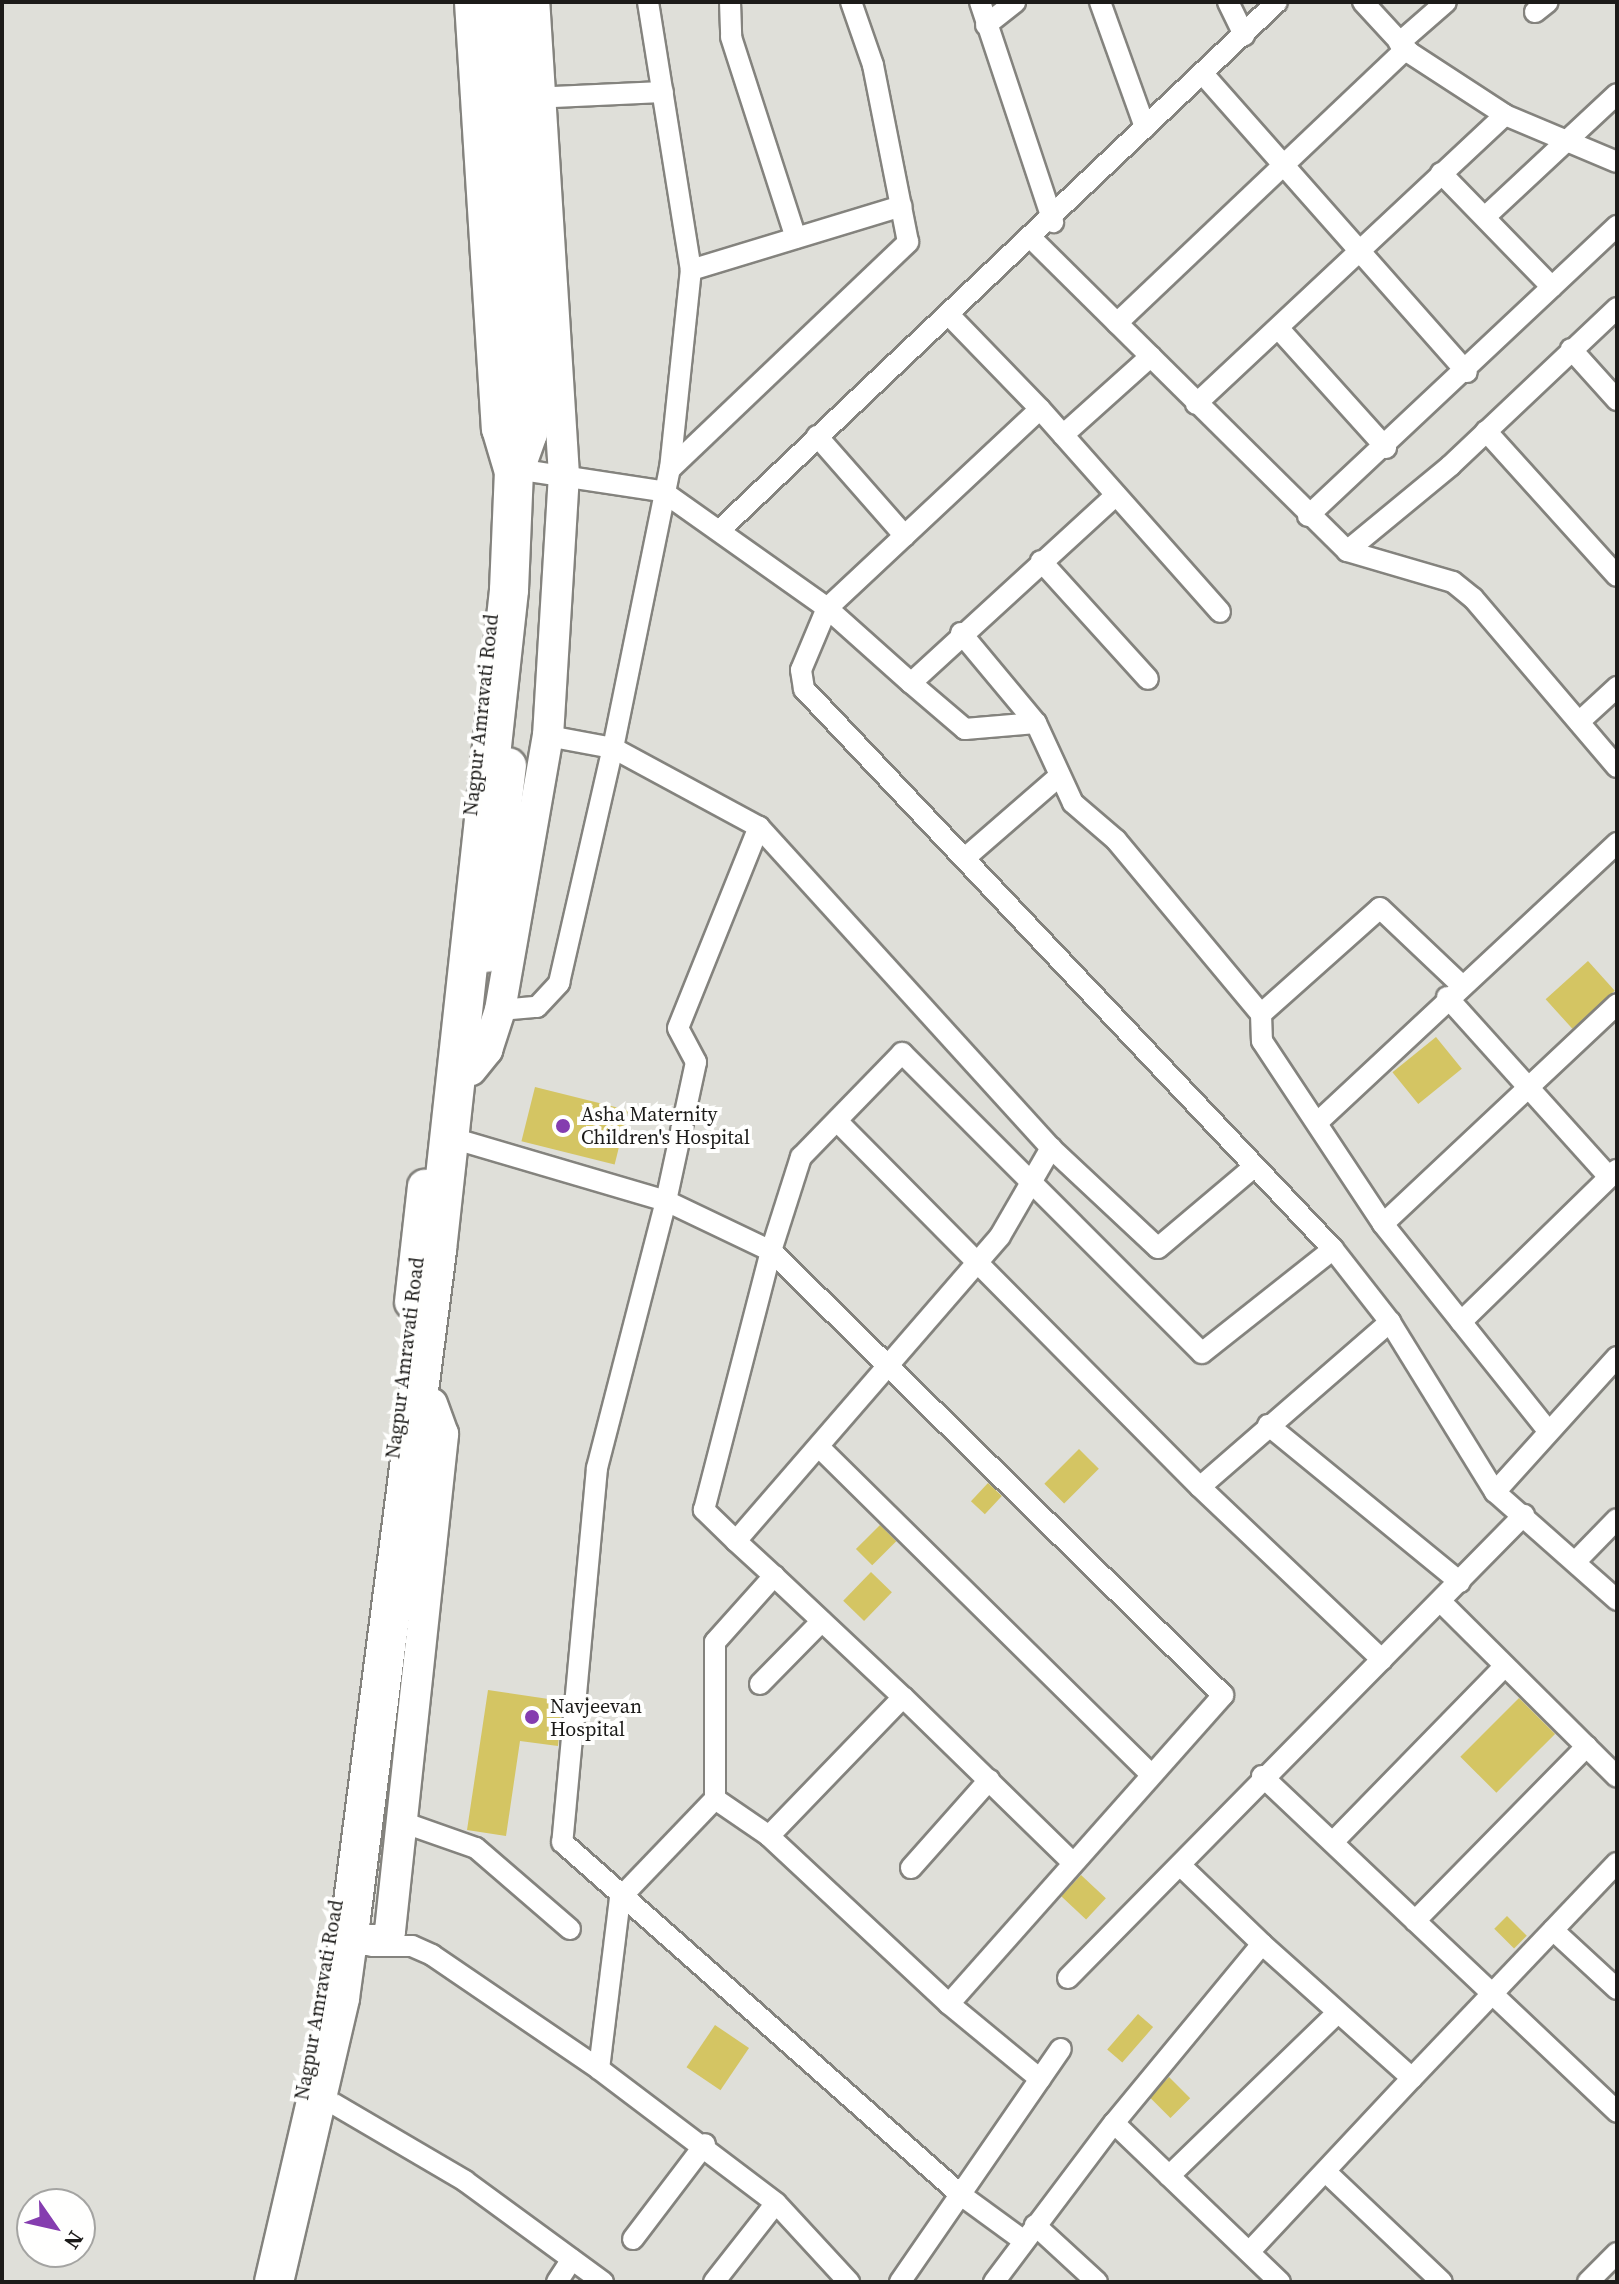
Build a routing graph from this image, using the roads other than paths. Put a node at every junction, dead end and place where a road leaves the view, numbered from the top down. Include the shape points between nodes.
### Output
1 (474, 2) edge
2 (504, 2) edge
3 (534, 2) edge
4 (648, 2) edge
5 (730, 2) edge
6 (851, 2) edge
7 (980, 2) edge
8 (1015, 2) edge
9 (1100, 2) edge
10 (1228, 2) edge
11 (1277, 2) edge
12 (1363, 2) edge
13 (1446, 2) edge
14 (986, 25) junction
15 (1244, 35) junction
16 (1402, 46) junction
17 (1203, 74) junction
18 (663, 92) junction
19 (1617, 94) edge
20 (528, 98) junction
21 (1505, 115) junction
22 (1145, 127) junction
23 (1566, 143) junction
24 (1617, 162) edge
25 (1280, 164) junction
26 (1441, 173) junction
27 (901, 206) junction
28 (1485, 217) junction
29 (1053, 222) junction
30 (1617, 226) edge
31 (796, 238) junction
32 (1033, 240) junction
33 (1359, 251) junction
34 (691, 270) junction
35 (1552, 287) junction
36 (1617, 308) edge
37 (950, 316) junction
38 (1117, 323) junction
39 (1279, 329) junction
40 (1571, 349) junction
41 (1151, 356) junction
42 (1467, 372) junction
43 (1617, 400) edge
44 (1196, 404) junction
45 (1040, 409) junction
46 (514, 431) junction
47 (1486, 431) junction
48 (1063, 435) junction
49 (817, 436) junction
50 (1386, 448) junction
51 (670, 469) junction
52 (522, 472) junction
53 (564, 475) junction
54 (662, 491) junction
55 (1116, 495) junction
56 (1308, 516) junction
57 (721, 529) junction
58 (905, 536) junction
59 (1347, 551) junction
60 (1041, 561) junction
61 (1617, 576) edge
62 (827, 608) junction
63 (1220, 612) dead end
64 (961, 633) junction
65 (1148, 679) dead end
66 (911, 683) junction
67 (1617, 687) edge
68 (1579, 722) junction
69 (1036, 723) junction
70 (548, 736) junction
71 (613, 748) junction
72 (1617, 767) edge
73 (1057, 778) junction
74 (759, 827) junction
75 (1617, 843) edge
76 (965, 858) junction
77 (1454, 991) junction
78 (1617, 1004) edge
79 (500, 1010) junction
80 (1261, 1014) junction
81 (471, 1070) junction
82 (1529, 1088) junction
83 (837, 1121) junction
84 (1319, 1121) junction
85 (462, 1141) junction
86 (1051, 1148) junction
87 (1254, 1167) junction
88 (1613, 1173) edge
89 (1029, 1182) junction
90 (666, 1201) junction
91 (1383, 1224) junction
92 (1333, 1249) junction
93 (771, 1251) junction
94 (980, 1259) junction
95 (1390, 1322) junction
96 (1461, 1322) junction
97 (1617, 1357) edge
98 (891, 1364) junction
99 (432, 1404) junction
100 (1268, 1425) junction
101 (1546, 1428) junction
102 (819, 1447) junction
103 (1200, 1487) junction
104 (1495, 1492) junction
105 (1524, 1515) junction
106 (1617, 1519) edge
107 (736, 1541) junction
108 (1577, 1560) junction
109 (774, 1576) junction
110 (1460, 1582) junction
111 (1617, 1600) edge
112 (1441, 1602) junction
113 (822, 1621) junction
114 (1382, 1660) junction
115 (1505, 1666) junction
116 (760, 1684) dead end
117 (903, 1697) junction
118 (1587, 1746) junction
119 (1152, 1775) junction
120 (1262, 1776) junction
121 (1617, 1777) edge
122 (989, 1780) junction
123 (715, 1799) junction
124 (402, 1822) junction
125 (769, 1836) junction
126 (1333, 1842) junction
127 (1072, 1862) junction
128 (1617, 1863) edge
129 (1180, 1865) junction
130 (911, 1868) dead end
131 (620, 1898) junction
132 (1415, 1921) junction
133 (570, 1929) dead end
134 (1553, 1930) junction
135 (365, 1943) junction
136 (1262, 1944) junction
137 (1068, 1978) dead end
138 (1617, 1989) edge
139 (1492, 1994) junction
140 (949, 2004) junction
141 (1338, 2012) junction
142 (1061, 2049) dead end
143 (599, 2069) junction
144 (1412, 2078) junction
145 (1040, 2079) junction
146 (334, 2104) junction
147 (1617, 2112) edge
148 (1114, 2123) junction
149 (705, 2144) junction
150 (1327, 2173) junction
151 (1169, 2176) junction
152 (961, 2195) junction
153 (776, 2203) junction
154 (1030, 2233) junction
155 (633, 2239) dead end
156 (1249, 2252) junction
157 (1617, 2253) edge
158 (572, 2259) junction
159 (842, 2280) edge
160 (263, 2282) edge
161 (274, 2282) edge
162 (292, 2282) edge
163 (557, 2282) edge
164 (603, 2282) edge
165 (714, 2282) edge
166 (900, 2282) edge
167 (994, 2282) edge
168 (1097, 2282) edge
169 (1280, 2282) edge
170 (1442, 2282) edge
171 (1588, 2282) edge

1 - 46 highway, Nagpur Amravati Road
2 - 20 highway, Nagpur Amravati Road
3 - 20 street
4 - 18 street
5 - 31 street via 731,37
6 - 27 street via 873,65
7 - 14 street
8 - 14 street
9 - 22 street
10 - 15 street
11 - 15 street
12 - 16 street
13 - 16 street
14 - 29 street
15 - 17 street
16 - 21 street
16 - 25 street
17 - 22 street
17 - 25 street
18 - 20 street
18 - 34 street
19 - 23 street
20 - 46 highway, Nagpur Amravati Road
20 - 53 street
21 - 23 street
21 - 26 street
22 - 29 street
23 - 24 street
23 - 28 street
25 - 33 street
25 - 38 street
26 - 28 street
26 - 33 street
27 - 31 street
27 - 51 street via 908,242
28 - 35 street
29 - 32 street
30 - 35 street
31 - 34 street
32 - 37 street
32 - 38 street
33 - 39 street
33 - 42 street
34 - 51 street
35 - 42 street
36 - 40 street
37 - 45 street
37 - 49 street
38 - 41 street
39 - 44 street
39 - 50 street
40 - 43 street
40 - 47 street
41 - 44 street
41 - 48 street
42 - 50 street
44 - 56 street
45 - 48 street
45 - 58 street
46 - 52 highway, Nagpur Amravati Road
46 - 160 main road, Nagpur Amravati Road via 370,1659 322,1989
47 - 59 street
47 - 61 street
48 - 55 street
49 - 57 street
49 - 58 street
50 - 56 street
51 - 54 street
52 - 53 street
52 - 81 main road, Nagpur Amravati Road via 512,739
52 - 161 highway via 437,1250 351,1918 340,1998
53 - 54 street
53 - 70 street
54 - 57 street
54 - 71 street
55 - 60 street
55 - 63 street
56 - 59 street
57 - 62 street
58 - 62 street
59 - 68 street via 1453,582
60 - 64 street
60 - 65 street
62 - 66 street
62 - 76 street via 799,680
64 - 66 street
64 - 69 street
66 - 69 street via 965,729
67 - 68 street
68 - 72 street
69 - 73 street
70 - 71 street
70 - 79 street
71 - 74 street
71 - 79 street via 559,983 537,1007
73 - 76 street
73 - 80 street
74 - 86 street
74 - 90 street via 678,1028 696,1062
75 - 77 street
76 - 87 street
77 - 80 street via 1380,908
77 - 82 street
77 - 84 street
78 - 82 street
79 - 81 street via 487,1050
80 - 84 street via 1262,1041
81 - 85 main road, Nagpur Amravati Road
82 - 88 street
82 - 91 street
83 - 89 street via 902,1053
83 - 93 street via 801,1157
83 - 94 street
84 - 91 street
85 - 90 street
85 - 99 main road, Nagpur Amravati Road
86 - 87 street via 1158,1248
86 - 89 street
87 - 92 street
88 - 96 street
89 - 92 street via 1202,1353
89 - 94 street
90 - 93 street
90 - 131 street via 597,1468 562,1842
91 - 96 street
92 - 95 street
93 - 98 street
93 - 107 street via 704,1510
94 - 98 street
94 - 103 street
95 - 100 street
95 - 104 street
96 - 101 street
97 - 101 street
98 - 102 street
98 - 119 street via 1223,1695
99 - 124 street via 443,1434
99 - 135 main road, Nagpur Amravati Road
100 - 103 street
100 - 110 street
101 - 104 street
102 - 107 street
102 - 119 street
103 - 114 street
104 - 105 street
105 - 108 street
105 - 110 street
106 - 108 street
107 - 109 street
108 - 111 street
109 - 113 street
109 - 123 street via 715,1642
110 - 112 street
112 - 114 street
112 - 115 street
113 - 116 street
113 - 117 street
114 - 120 street
115 - 118 street
115 - 126 street
117 - 122 street
117 - 125 street
118 - 121 street
118 - 132 street
119 - 127 street
120 - 126 street
120 - 129 street
122 - 127 street
122 - 130 street
123 - 125 street
123 - 131 street
124 - 133 street via 476,1848
124 - 135 street via 390,1931 382,1940
125 - 140 street
126 - 132 street
127 - 140 street
128 - 134 street
129 - 136 street
129 - 137 street
131 - 143 street
131 - 152 street
132 - 139 street
134 - 138 street
134 - 139 street
135 - 143 street via 412,1946 432,1955
135 - 146 main road, Nagpur Amravati Road
136 - 141 street
136 - 148 street
139 - 144 street
139 - 147 street
140 - 145 street
141 - 144 street
141 - 151 street
142 - 145 street
143 - 149 street
144 - 150 street
145 - 152 street
146 - 158 street via 465,2181
146 - 162 main road, Nagpur Amravati Road
148 - 151 street
148 - 154 street
149 - 153 street
149 - 155 street
150 - 156 street
150 - 170 street
151 - 156 street
152 - 154 street
152 - 166 street
153 - 159 street
153 - 165 street
154 - 167 street
154 - 168 street
156 - 169 street
157 - 171 street
158 - 163 street
158 - 164 street

